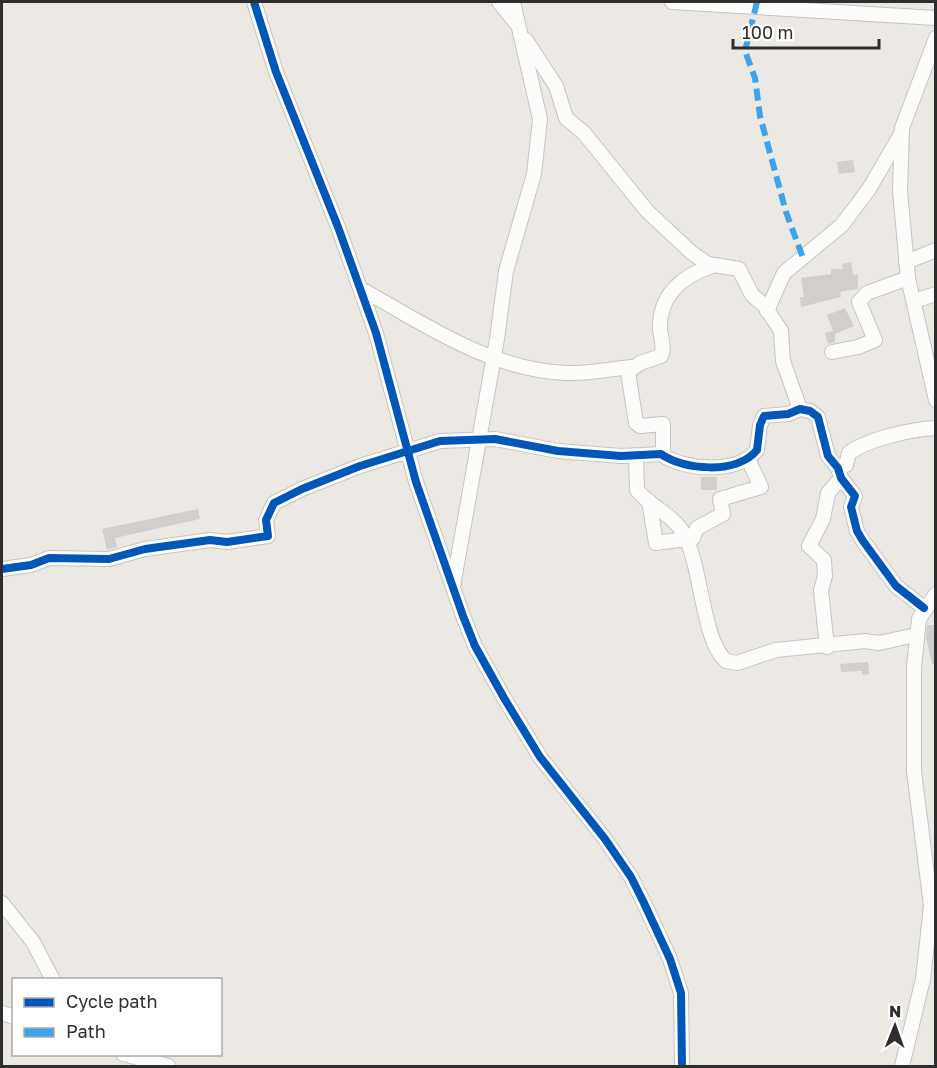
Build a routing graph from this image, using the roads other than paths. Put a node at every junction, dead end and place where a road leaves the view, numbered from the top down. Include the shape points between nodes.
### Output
1 (254, 2) edge
2 (499, 2) edge
3 (513, 2) edge
4 (672, 2) edge
5 (936, 18) edge
6 (520, 29) junction
7 (936, 38) edge
8 (902, 132) junction
9 (936, 250) edge
10 (906, 262) junction
11 (712, 266) junction
12 (908, 278) junction
13 (361, 289) junction
14 (936, 294) edge
15 (914, 301) junction
16 (767, 311) junction
17 (832, 352) dead end
18 (493, 359) junction
19 (631, 367) junction
20 (936, 400) edge
21 (800, 409) junction
22 (936, 428) edge
23 (477, 440) junction
24 (408, 450) junction
25 (663, 455) junction
26 (636, 456) junction
27 (748, 459) junction
28 (840, 473) junction
29 (649, 501) junction
30 (687, 539) junction
31 (2, 569) edge
32 (453, 588) junction
33 (931, 601) edge
34 (916, 635) junction
35 (827, 647) junction
36 (2, 903) edge
37 (52, 978) edge
38 (130, 1056) edge
39 (168, 1066) edge
40 (682, 1066) edge
41 (902, 1066) edge

1 - 13 street via 276,72
2 - 6 street
3 - 6 street
4 - 5 street
6 - 11 street via 556,87 566,118 584,133 647,211 692,254
6 - 18 street via 540,119 534,174 506,271
7 - 8 street
8 - 10 street via 900,215
8 - 16 street via 869,189 842,225 784,273
9 - 10 street
10 - 12 street
11 - 16 street via 739,268 752,295
11 - 19 street via 692,273 669,294 661,321 663,348 659,359
12 - 15 street
12 - 17 street via 867,293 859,302 875,340
13 - 18 street
13 - 24 street
14 - 15 street
15 - 20 street
16 - 21 street via 781,331 783,361
18 - 19 street via 520,368 568,374
18 - 23 street
19 - 25 street via 628,382 636,423 663,424
21 - 27 street via 764,416 757,450
21 - 28 street via 818,417 828,456
22 - 28 street via 900,432 857,448 849,453
23 - 24 street via 448,440
23 - 26 street
23 - 32 street
24 - 31 street via 274,503 266,520 268,536 145,549 109,559 49,558
24 - 32 street
25 - 26 street
25 - 27 street via 711,468 724,468
26 - 29 street via 637,490
27 - 30 street via 761,487 720,499 723,514 697,528 693,538
28 - 33 street via 855,496 851,507 863,541 896,586
28 - 35 street via 828,493 819,529 809,546 824,560 821,590
29 - 30 street via 674,521
29 - 30 street via 656,543
30 - 35 street via 714,643 724,660 737,663 776,650
32 - 40 street via 476,646 504,698 540,757 610,846 643,901 681,993
33 - 34 street via 919,618
34 - 35 street
34 - 41 street via 914,771 931,901 923,979
36 - 37 street via 33,942
38 - 39 street

